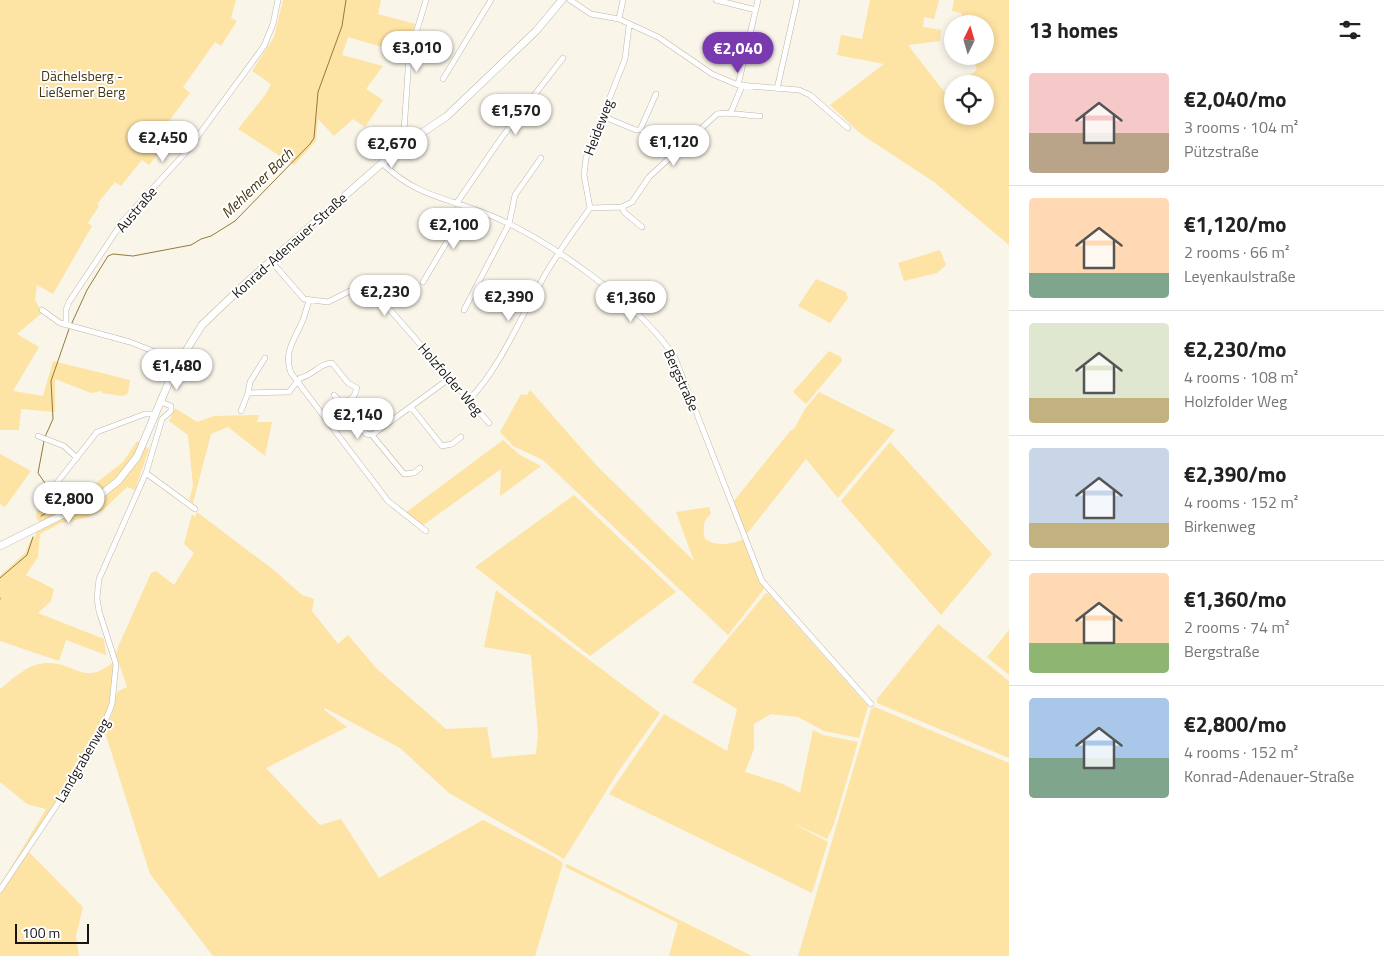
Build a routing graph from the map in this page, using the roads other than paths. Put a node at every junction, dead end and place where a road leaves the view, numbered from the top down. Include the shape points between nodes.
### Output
1 (278, 0) edge
2 (426, 0) edge
3 (491, 0) edge
4 (562, 0) edge
5 (570, 0) edge
6 (623, 0) edge
7 (716, 0) edge
8 (758, 0) edge
9 (797, 0) edge
10 (756, 10) junction
11 (619, 20) junction
12 (629, 26) junction
13 (563, 58) dead end
14 (443, 79) dead end
15 (740, 85) junction
16 (777, 89) junction
17 (656, 94) dead end
18 (731, 112) junction
19 (602, 116) junction
20 (760, 116) dead end
21 (848, 128) dead end
22 (403, 146) junction
23 (541, 158) dead end
24 (382, 163) junction
25 (456, 204) junction
26 (622, 207) junction
27 (467, 208) junction
28 (590, 208) junction
29 (510, 224) junction
30 (642, 227) dead end
31 (559, 252) junction
32 (271, 261) junction
33 (423, 282) dead end
34 (309, 301) junction
35 (42, 310) dead end
36 (464, 310) dead end
37 (67, 323) junction
38 (264, 358) dead end
39 (178, 361) junction
40 (450, 378) junction
41 (296, 382) junction
42 (248, 393) junction
43 (334, 395) dead end
44 (468, 400) junction
45 (161, 402) junction
46 (343, 405) junction
47 (411, 408) junction
48 (241, 411) dead end
49 (157, 414) junction
50 (489, 423) dead end
51 (372, 435) junction
52 (43, 436) dead end
53 (461, 437) dead end
54 (77, 458) junction
55 (420, 468) dead end
56 (146, 473) junction
57 (44, 498) dead end
58 (195, 509) dead end
59 (426, 531) dead end
60 (0, 546) edge
61 (871, 704) dead end
62 (0, 890) edge

1 - 37 street, Austraße via 264,46 187,152 123,221 70,302 66,310
2 - 22 street via 407,69
3 - 14 street
4 - 22 main road, Konrad-Adenauer-Straße via 536,31 447,116
5 - 11 street via 591,14
6 - 11 street
7 - 10 street
8 - 10 street
9 - 16 street
10 - 15 street
11 - 12 street
12 - 15 street via 658,37 712,74
12 - 19 street, Heideweg via 625,59
13 - 25 street via 502,137
15 - 16 street
15 - 18 street
16 - 21 street via 799,90 810,95
17 - 19 street via 640,130
18 - 20 street via 734,115
18 - 26 street via 711,117 649,177 635,199
19 - 28 street, Heideweg via 586,158 584,175
22 - 24 main road, Konrad-Adenauer-Straße
23 - 29 street via 515,195
24 - 25 street, Bergstraße via 420,192
24 - 32 main road, Konrad-Adenauer-Straße
25 - 27 street, Bergstraße
26 - 28 street
26 - 30 street
27 - 29 street, Bergstraße
27 - 33 street
28 - 31 street
29 - 31 street, Bergstraße
29 - 36 street
31 - 44 street via 502,357
31 - 61 street, Bergstraße via 635,313 667,346 690,393 762,581
32 - 34 street via 296,292
32 - 39 main road, Konrad-Adenauer-Straße via 202,325
34 - 40 street, Holzfolder Weg via 328,302 350,291 378,296
34 - 41 street via 289,348 288,366
35 - 37 street via 60,323
37 - 39 street
38 - 42 street via 250,382
39 - 45 main road, Konrad-Adenauer-Straße
40 - 44 street, Holzfolder Weg
40 - 47 street
41 - 42 street via 289,392
41 - 46 street via 332,363 356,388 354,396
41 - 59 street via 388,501
42 - 48 street
43 - 46 street
44 - 50 street, Holzfolder Weg
45 - 49 main road, Konrad-Adenauer-Straße
45 - 56 street, Landgrabenweg via 171,406 171,411 162,419
46 - 51 street via 366,434
47 - 51 street
47 - 53 street via 442,446
49 - 54 street via 144,414 97,432
49 - 60 main road, Konrad-Adenauer-Straße via 137,457 118,481 98,497
51 - 55 street via 404,474
52 - 54 street via 64,446
54 - 57 street
56 - 58 street
56 - 62 street, Landgrabenweg via 102,569 98,588 99,612 116,664 112,704 102,730 64,794

